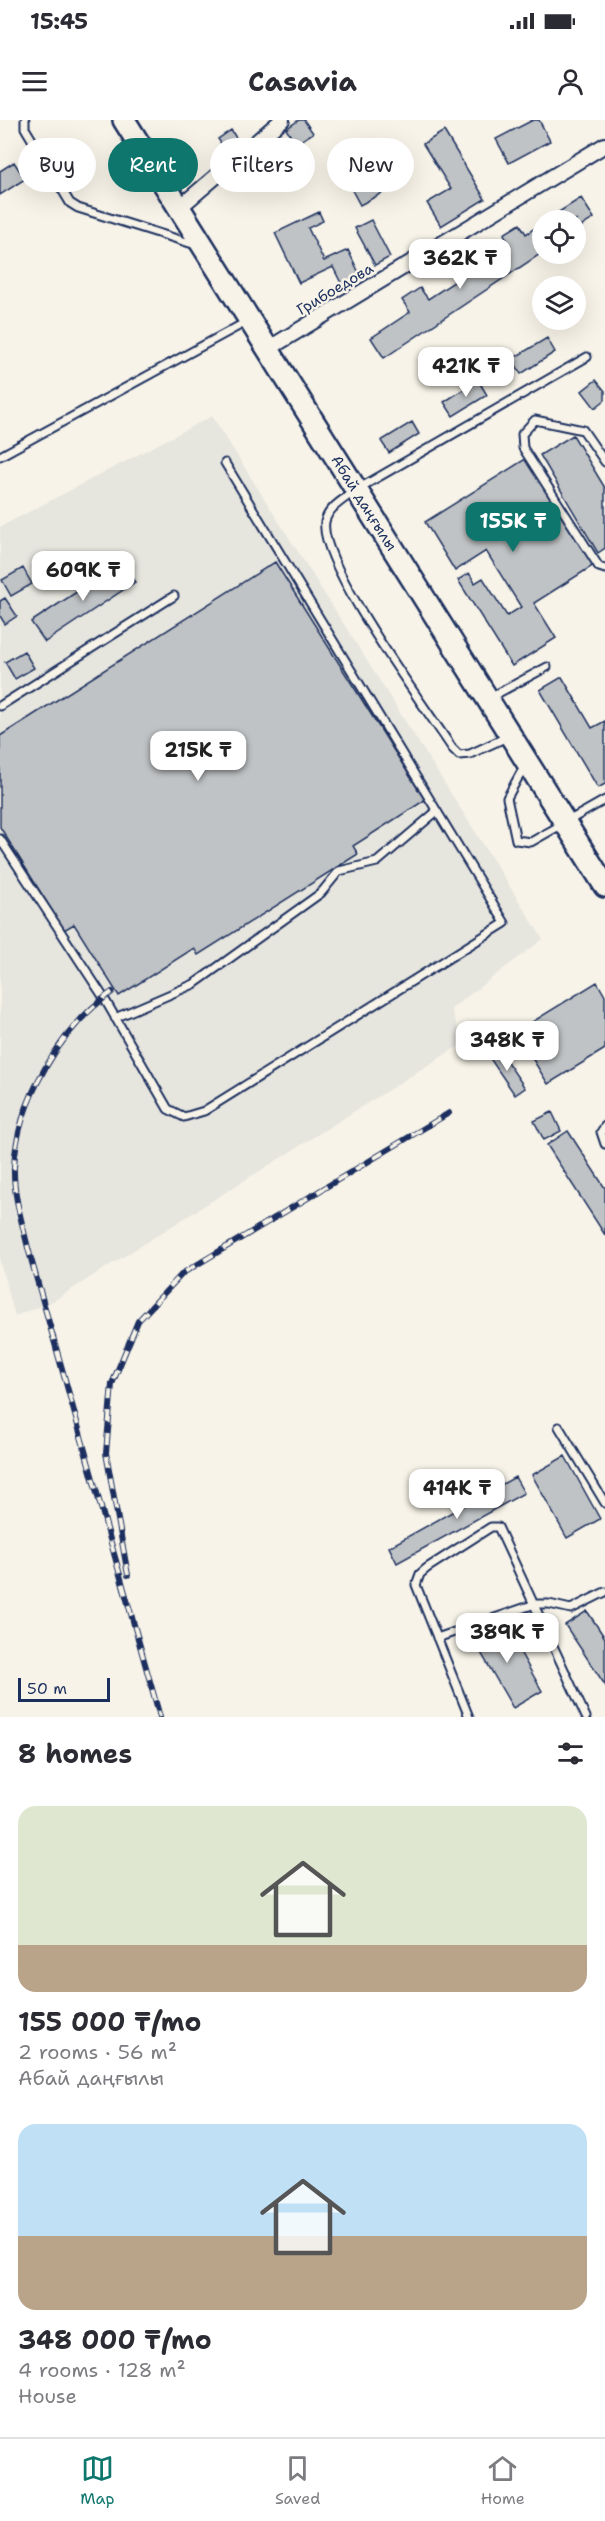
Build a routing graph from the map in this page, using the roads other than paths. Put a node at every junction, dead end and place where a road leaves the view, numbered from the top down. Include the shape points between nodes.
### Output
1 (25, 120) edge
2 (123, 120) edge
3 (282, 120) edge
4 (605, 145) edge
5 (180, 207) junction
6 (204, 247) junction
7 (250, 320) junction
8 (268, 349) junction
9 (587, 357) dead end
10 (0, 456) edge
11 (605, 462) edge
12 (225, 463) dead end
13 (356, 490) junction
14 (605, 569) edge
15 (174, 596) dead end
16 (547, 667) dead end
17 (486, 700) junction
18 (0, 706) edge
19 (509, 736) junction
20 (525, 764) junction
21 (605, 800) edge
22 (437, 811) junction
23 (566, 823) junction
24 (0, 839) edge
25 (605, 886) edge
26 (115, 1018) junction
27 (605, 1126) edge
28 (605, 1144) edge
29 (559, 1427) dead end
30 (605, 1503) edge
31 (605, 1592) edge
32 (535, 1604) junction
33 (437, 1638) junction
34 (469, 1717) edge
35 (586, 1717) edge

1 - 6 lane via 25,128 70,203
2 - 5 main road, Абай даңғылы
3 - 5 street
4 - 8 street, Грибоедова
5 - 6 main road, Абай даңғылы
6 - 7 main road, Абай даңғылы
7 - 8 main road, Абай даңғылы
7 - 10 lane
8 - 13 main road, Абай даңғылы
9 - 13 lane
11 - 14 lane via 583,430 535,420 522,434 523,448 599,567
12 - 22 lane
13 - 17 main road, Абай даңғылы
13 - 19 lane via 329,511 325,538 361,613 459,755
15 - 18 lane
16 - 17 lane
17 - 19 main road, Абай даңғылы
19 - 20 main road, Абай даңғылы
20 - 23 main road, Абай даңғылы
20 - 23 lane via 507,798 516,840 531,842
21 - 23 lane
22 - 26 lane via 377,862 339,871 321,893 194,984
22 - 26 lane via 505,923 214,1105 184,1117 168,1109
23 - 25 main road, Абай даңғылы
24 - 26 lane
27 - 28 lane via 601,1132
29 - 30 lane
31 - 32 lane via 571,1609
32 - 33 lane
32 - 33 lane via 498,1527 490,1527 420,1574 416,1585
32 - 35 lane
33 - 34 lane

